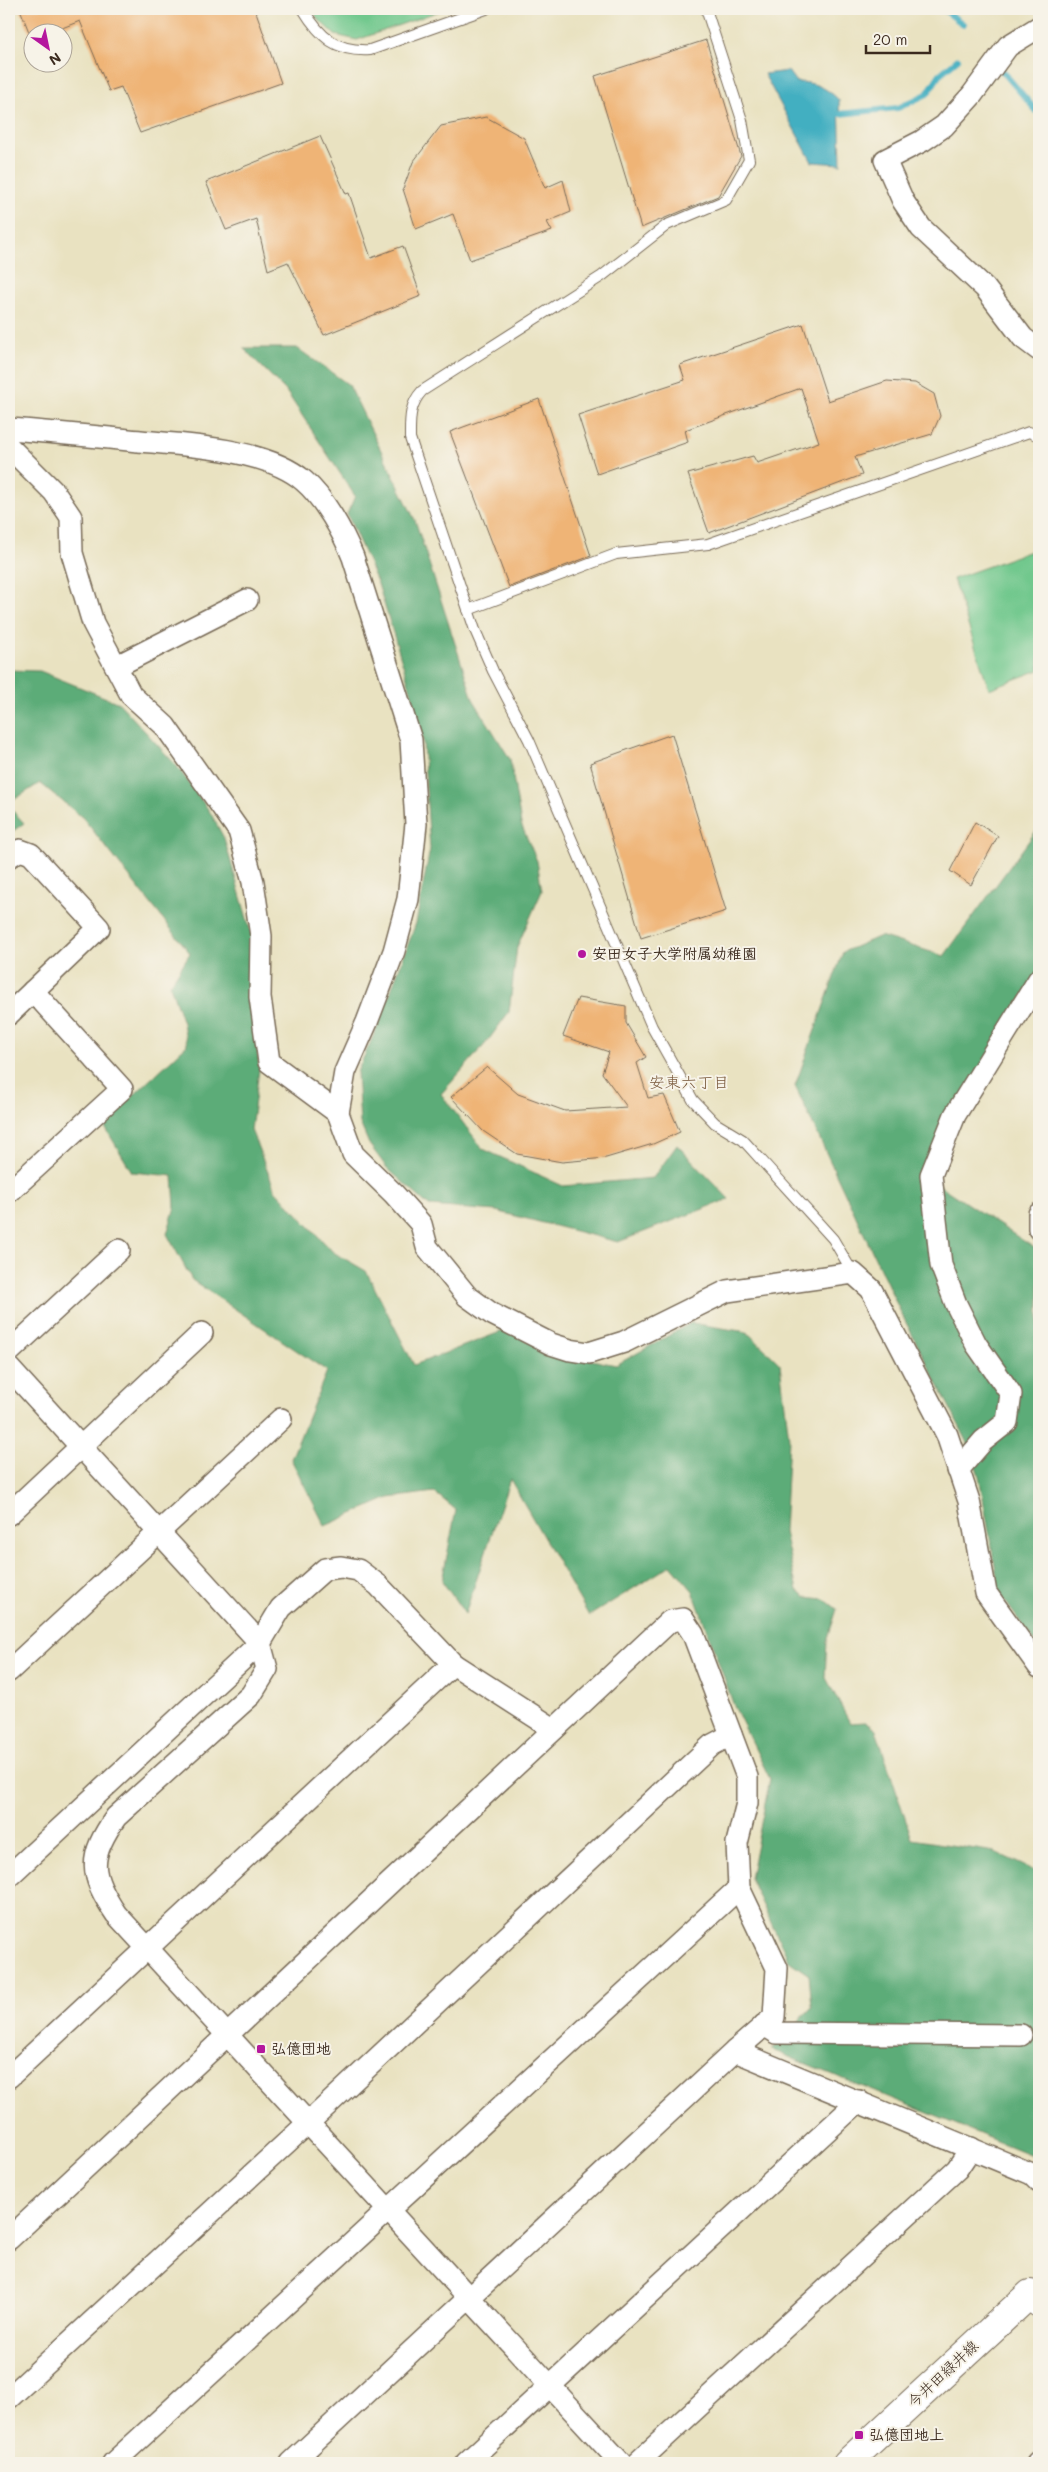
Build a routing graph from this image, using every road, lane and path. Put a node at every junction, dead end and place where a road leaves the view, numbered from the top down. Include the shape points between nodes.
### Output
1 (303, 9) edge
2 (486, 9) edge
3 (706, 9) edge
4 (1039, 26) edge
5 (1039, 350) edge
6 (9, 429) edge
7 (1039, 436) edge
8 (9, 447) edge
9 (247, 600) dead end
10 (468, 610) junction
11 (117, 666) junction
12 (9, 857) edge
13 (1039, 979) edge
14 (33, 991) junction
15 (9, 1014) edge
16 (338, 1113) junction
17 (9, 1192) edge
18 (1039, 1214) edge
19 (1039, 1229) edge
20 (119, 1250) dead end
21 (853, 1273) junction
22 (202, 1333) dead end
23 (9, 1352) edge
24 (9, 1368) edge
25 (280, 1419) dead end
26 (81, 1447) junction
27 (958, 1470) junction
28 (9, 1514) edge
29 (159, 1532) junction
30 (260, 1643) junction
31 (453, 1664) junction
32 (1039, 1667) edge
33 (9, 1671) edge
34 (554, 1730) junction
35 (731, 1735) junction
36 (9, 1876) edge
37 (739, 1888) junction
38 (148, 1949) junction
39 (764, 2026) junction
40 (1021, 2035) dead end
41 (227, 2036) junction
42 (735, 2051) junction
43 (9, 2077) edge
44 (859, 2100) junction
45 (307, 2124) junction
46 (971, 2148) junction
47 (1039, 2181) edge
48 (388, 2211) junction
49 (9, 2239) edge
50 (1036, 2294) edge
51 (468, 2297) junction
52 (549, 2384) junction
53 (9, 2398) edge
54 (113, 2463) edge
55 (291, 2463) edge
56 (466, 2463) edge
57 (621, 2463) edge
58 (637, 2463) edge
59 (847, 2463) edge

1 - 2 lane via 315,29 333,44 354,51 370,50
3 - 10 lane via 742,120 749,160 726,200 667,225 602,276 422,391 414,400 410,438
4 - 5 street via 1008,46 944,126 885,160 903,201 921,228 985,288 1023,338
6 - 16 street via 240,453 271,463 304,481 344,536 411,740 416,824 408,898 394,951 345,1072
7 - 10 lane via 1029,432 708,544 616,554
8 - 11 street via 54,492 71,517 72,552 93,623
9 - 11 street
10 - 21 lane via 493,671 529,740 652,1026 693,1100 715,1123 743,1140 833,1239
11 - 16 street via 131,695 166,726 239,831 253,882 261,936 260,996 269,1062
12 - 14 street via 20,850 31,854 99,928
13 - 27 street via 955,1115 931,1175 944,1273 976,1344 1010,1394 1007,1422 983,1441
14 - 15 street
14 - 17 street via 122,1089
16 - 21 street via 353,1154 421,1224 426,1247 467,1296 492,1314 551,1344 570,1350 589,1352 624,1342 727,1292
18 - 19 street
20 - 23 street
21 - 27 street via 871,1289 886,1317 947,1435
22 - 26 street
24 - 26 street
25 - 29 street
26 - 28 street
26 - 29 street
27 - 32 street via 969,1501 986,1593
29 - 30 street
29 - 33 street
30 - 31 street via 281,1608 325,1569 341,1567 358,1570 378,1585
30 - 36 street
30 - 38 street via 267,1668 251,1695 116,1817 100,1840 95,1864 99,1889 116,1914
31 - 34 street
31 - 38 street
34 - 35 street via 670,1621 683,1619 693,1634
34 - 41 street
35 - 37 street via 747,1777 747,1803 737,1843
35 - 45 street via 712,1745
37 - 39 street via 777,1968 774,2017
37 - 48 street
38 - 41 street
38 - 43 street
39 - 40 street via 777,2033
39 - 42 street
41 - 45 street
41 - 49 street
42 - 44 street
42 - 51 street
44 - 46 street
44 - 52 street
45 - 48 street
45 - 53 street
46 - 47 street via 1032,2174
46 - 58 street via 957,2170
48 - 51 street
48 - 54 street
50 - 59 main road, 今井田緑井線
51 - 52 street
51 - 55 street
52 - 56 street
52 - 57 street

